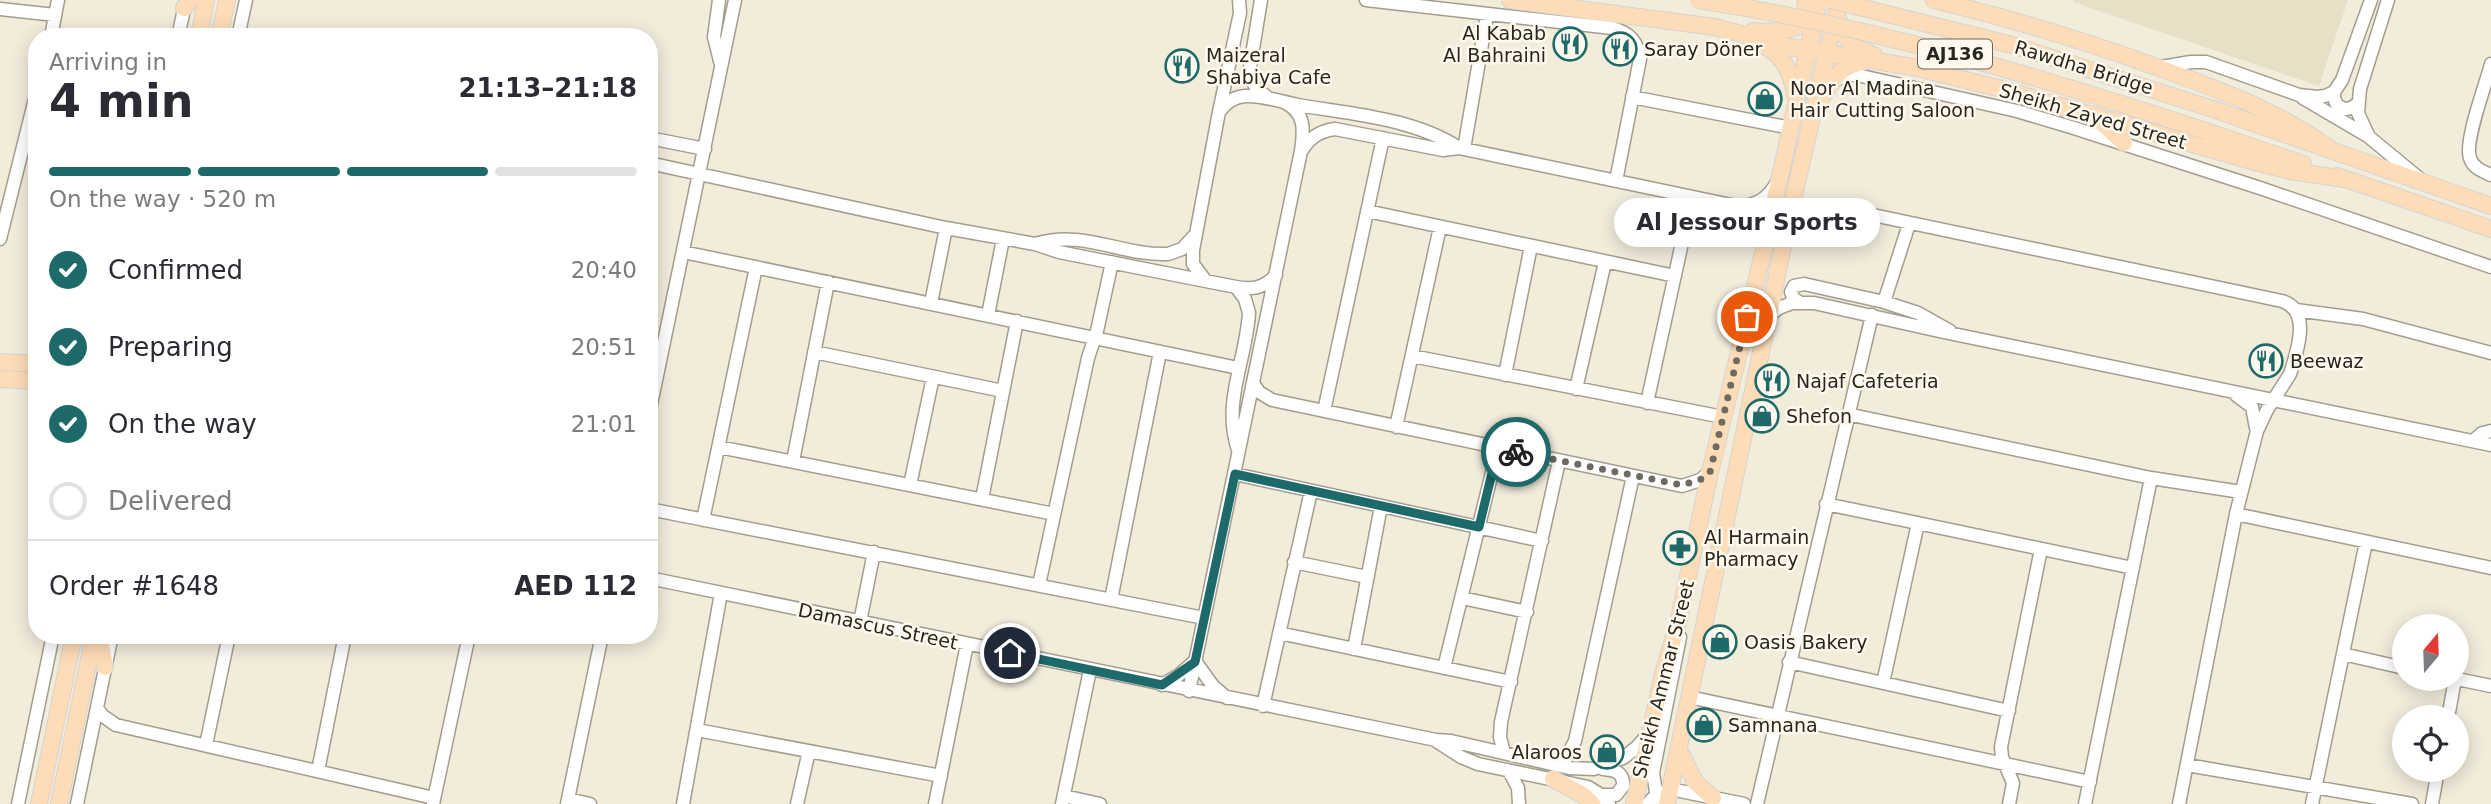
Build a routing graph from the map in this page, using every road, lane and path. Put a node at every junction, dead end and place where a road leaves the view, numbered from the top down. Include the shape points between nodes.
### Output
1 (58, 0) edge
2 (206, 0) edge
3 (227, 0) edge
4 (246, 0) edge
5 (719, 0) edge
6 (735, 0) edge
7 (1239, 0) edge
8 (1261, 0) edge
9 (1366, 0) edge
10 (1510, 0) edge
11 (1698, 0) edge
12 (1934, 0) edge
13 (2371, 0) edge
14 (2388, 0) edge
15 (187, 3) edge
16 (1826, 5) edge
17 (0, 9) edge
18 (55, 15) junction
19 (1487, 15) junction
20 (224, 17) junction
21 (1677, 22) junction
22 (1715, 27) junction
23 (53, 28) edge
24 (180, 28) edge
25 (200, 28) edge
26 (221, 28) edge
27 (227, 28) edge
28 (240, 28) edge
29 (1808, 50) junction
30 (1826, 53) junction
31 (1870, 60) junction
32 (2491, 64) edge
33 (722, 65) junction
34 (1913, 67) junction
35 (2157, 67) junction
36 (2489, 83) edge
37 (2334, 92) junction
38 (1824, 94) junction
39 (2299, 95) junction
40 (1632, 97) junction
41 (1270, 99) junction
42 (1284, 102) junction
43 (2357, 104) junction
44 (1795, 107) junction
45 (1814, 110) junction
46 (1219, 112) junction
47 (2096, 117) junction
48 (28, 127) edge
49 (1791, 128) junction
50 (2369, 137) junction
51 (1383, 138) junction
52 (658, 140) edge
53 (669, 142) junction
54 (2124, 143) junction
55 (1462, 148) junction
56 (705, 149) junction
57 (2332, 150) junction
58 (1301, 151) junction
59 (658, 165) edge
60 (664, 166) junction
61 (699, 175) junction
62 (2491, 177) edge
63 (1779, 179) junction
64 (2345, 179) junction
65 (1616, 181) junction
66 (2426, 184) junction
67 (1692, 197) junction
68 (1736, 206) junction
69 (2491, 206) edge
70 (1367, 211) junction
71 (1790, 214) junction
72 (1909, 224) junction
73 (1440, 227) junction
74 (2484, 227) edge
75 (946, 228) junction
76 (1196, 232) junction
77 (0, 239) edge
78 (1003, 239) junction
79 (2491, 242) edge
80 (1035, 244) junction
81 (1531, 246) junction
82 (1764, 250) junction
83 (683, 252) junction
84 (1112, 262) junction
85 (1605, 262) junction
86 (756, 267) junction
87 (2491, 267) edge
88 (1276, 275) junction
89 (1675, 276) junction
90 (1205, 280) junction
91 (828, 282) junction
92 (1236, 288) junction
93 (1799, 302) junction
94 (1884, 302) junction
95 (932, 303) junction
96 (2296, 310) junction
97 (988, 315) junction
98 (1872, 315) junction
99 (1768, 316) junction
100 (1017, 321) junction
101 (1953, 333) junction
102 (1095, 337) junction
103 (814, 352) junction
104 (1160, 352) junction
105 (2491, 353) edge
106 (1412, 356) junction
107 (28, 359) edge
108 (6, 361) edge
109 (28, 363) edge
110 (1238, 368) junction
111 (658, 371) edge
112 (1505, 375) junction
113 (933, 377) junction
114 (0, 379) edge
115 (28, 381) edge
116 (1253, 383) junction
117 (1576, 389) junction
118 (2230, 390) junction
119 (1003, 391) junction
120 (1272, 400) junction
121 (2273, 400) junction
122 (1647, 403) junction
123 (1248, 410) junction
124 (1324, 411) junction
125 (1847, 414) junction
126 (1723, 418) junction
127 (1396, 427) junction
128 (2257, 431) junction
129 (2491, 431) edge
130 (2473, 441) junction
131 (2491, 445) edge
132 (719, 447) junction
133 (1498, 448) junction
134 (1239, 454) junction
135 (793, 461) junction
136 (1559, 461) junction
137 (1710, 472) junction
138 (1235, 474) junction
139 (1633, 475) junction
140 (2151, 478) junction
141 (911, 485) junction
142 (1682, 485) junction
143 (1311, 491) junction
144 (2241, 492) junction
145 (982, 499) junction
146 (1826, 504) junction
147 (1381, 506) junction
148 (1703, 510) junction
149 (658, 511) edge
150 (1054, 514) junction
151 (2236, 514) junction
152 (704, 520) junction
153 (1918, 523) junction
154 (1479, 527) junction
155 (1542, 541) junction
156 (2366, 542) junction
157 (2042, 549) junction
158 (874, 552) junction
159 (1294, 562) junction
160 (2133, 568) junction
161 (2491, 568) edge
162 (1367, 577) junction
163 (658, 580) edge
164 (1038, 585) junction
165 (721, 593) junction
166 (1462, 598) junction
167 (1111, 600) junction
168 (1527, 612) junction
169 (1204, 618) junction
170 (860, 622) junction
171 (1678, 623) junction
172 (1279, 633) junction
173 (51, 644) edge
174 (72, 644) edge
175 (95, 644) edge
176 (99, 644) edge
177 (110, 644) edge
178 (223, 644) edge
179 (343, 644) edge
180 (467, 644) edge
181 (600, 644) edge
182 (967, 644) junction
183 (1354, 649) junction
184 (2343, 654) junction
185 (1195, 662) junction
186 (1789, 662) junction
187 (2392, 665) edge
188 (105, 667) junction
189 (1444, 668) junction
190 (1090, 670) junction
191 (1511, 682) junction
192 (2469, 682) edge
193 (1882, 683) junction
194 (1162, 685) junction
195 (2491, 686) edge
196 (1189, 691) junction
197 (1689, 697) junction
198 (1228, 699) junction
199 (1262, 706) junction
200 (97, 708) junction
201 (2009, 711) junction
202 (1777, 715) junction
203 (116, 725) junction
204 (697, 730) junction
205 (1649, 733) junction
206 (91, 736) junction
207 (1436, 740) junction
208 (206, 746) junction
209 (1679, 750) junction
210 (809, 751) junction
211 (1504, 753) junction
212 (2007, 765) junction
213 (2188, 765) junction
214 (1594, 769) junction
215 (318, 771) junction
216 (1509, 771) junction
217 (1551, 774) junction
218 (941, 776) junction
219 (2090, 782) junction
220 (2436, 782) edge
221 (2316, 786) junction
222 (1713, 798) junction
223 (1661, 799) edge
224 (1063, 800) edge
225 (434, 801) edge
226 (1601, 801) edge
227 (567, 802) edge
228 (1520, 802) edge
229 (18, 804) edge
230 (39, 804) edge
231 (59, 804) edge
232 (77, 804) edge
233 (590, 804) edge
234 (683, 804) edge
235 (797, 804) edge
236 (935, 804) edge
237 (1100, 804) edge
238 (1634, 804) edge
239 (1744, 804) edge
240 (1757, 804) edge
241 (2009, 804) edge
242 (2085, 804) edge
243 (2179, 804) edge
244 (2312, 804) edge
245 (2412, 804) edge
246 (2432, 804) edge

1 - 18 street
2 - 25 main road
3 - 20 main road
4 - 28 street
5 - 33 street via 715,37
6 - 33 street
7 - 46 street
8 - 41 street via 1248,65 1256,88
9 - 19 street
10 - 21 main road, Sheikh Zayed Street
11 - 64 main road, Rawdha Bridge / AJ136, bridge via 1837,26 2049,81
12 - 35 main road via 2045,29
13 - 37 street via 2343,80
14 - 43 street
15 - 24 street
16 - 22 main road via 1793,29 1762,32
16 - 29 main road, Sheikh Ammar Street
16 - 30 main road via 1830,36
16 - 34 main road via 1845,38 1860,49
16 - 57 main road, Rawdha Bridge / AJ136, bridge via 2012,45
17 - 18 street
18 - 23 street
19 - 40 street via 1621,30 1635,41 1640,59
19 - 55 street
20 - 26 main road
20 - 27 main road
21 - 22 main road, Sheikh Zayed Street
21 - 44 main road via 1752,41 1774,52 1793,82
22 - 29 main road, Sheikh Zayed Street
29 - 30 main road, Sheikh Zayed Street
29 - 44 main road, Sheikh Ammar Street
30 - 31 main road, Sheikh Zayed Street
30 - 45 main road
31 - 34 main road, Sheikh Zayed Street
31 - 38 main road via 1843,69
32 - 36 street
33 - 56 street
34 - 47 main road, Sheikh Zayed Street
35 - 39 street via 2206,62
35 - 57 main road via 2247,100
36 - 62 street via 2463,146 2463,160 2471,171
37 - 39 street via 2317,97
37 - 43 street via 2340,108
38 - 45 main road
38 - 54 street via 1836,79 1857,75 2017,111
39 - 50 street
40 - 49 street
40 - 65 street
41 - 42 street
41 - 46 street via 1243,96
42 - 55 street via 1390,122
42 - 58 street via 1301,117
43 - 50 street
44 - 49 main road, Sheikh Ammar Street
45 - 71 main road
46 - 76 street
47 - 54 main road
47 - 64 main road, Sheikh Zayed Street via 2273,167
48 - 77 street
49 - 63 main road, Sheikh Ammar Street
50 - 66 street
51 - 55 street via 1443,150
51 - 58 street via 1327,130 1311,138
51 - 70 street
52 - 53 street
53 - 56 street
53 - 60 street
54 - 87 street
55 - 65 street
56 - 61 street
57 - 66 main road
58 - 88 street
59 - 60 street
60 - 61 street
61 - 75 street
61 - 83 street
63 - 68 street via 1762,200
63 - 82 main road, Sheikh Ammar Street
64 - 74 main road
65 - 67 street
66 - 69 main road
67 - 68 street
67 - 89 street
68 - 82 street via 1754,220
70 - 73 street
70 - 124 street
71 - 72 street via 1830,206
71 - 99 main road
72 - 94 street
72 - 96 street via 2282,302
73 - 81 street
73 - 106 street
74 - 79 main road
75 - 78 street
75 - 95 street
76 - 80 street via 1182,249 1168,254 1072,238
76 - 90 street via 1193,264
78 - 80 street
78 - 97 street
80 - 84 street
81 - 85 street
81 - 112 street
82 - 126 main road, Sheikh Ammar Street
83 - 86 street
83 - 111 street
84 - 90 street
84 - 102 street
85 - 89 street
85 - 117 street
86 - 91 street
86 - 132 street
88 - 92 street via 1257,288
88 - 116 street
89 - 122 street
90 - 92 street
91 - 95 street
91 - 103 street
92 - 110 street via 1249,313
93 - 94 street via 1791,292 1801,283
93 - 98 street
93 - 99 street
94 - 101 street via 1919,313
95 - 97 street
96 - 105 street via 2363,318
96 - 121 street via 2301,321 2293,365
97 - 100 street
98 - 101 street
98 - 125 street
99 - 197 main road
100 - 102 street
100 - 119 street
101 - 118 street
102 - 104 street
102 - 150 street
103 - 113 street
103 - 135 street
104 - 110 street
104 - 167 street
106 - 112 street
106 - 127 street
107 - 108 street
108 - 109 main road
110 - 134 street via 1231,418
112 - 117 street
113 - 119 street
113 - 141 street
114 - 115 main road
116 - 120 street
116 - 123 street
117 - 122 street
118 - 121 street
118 - 128 street via 2252,407
119 - 145 street
120 - 123 street
120 - 124 street
121 - 128 street
121 - 130 street
122 - 126 street
123 - 134 street
124 - 127 street
125 - 140 street
125 - 146 street
126 - 137 main road, Sheikh Ammar Street
127 - 133 street
128 - 144 street
129 - 130 street
130 - 131 street
132 - 135 street
132 - 152 street
133 - 136 street
133 - 154 street
134 - 138 street
135 - 141 street
136 - 139 street
136 - 155 street
137 - 142 street
137 - 148 main road, Sheikh Ammar Street
138 - 143 street
138 - 169 street
139 - 142 street
139 - 217 street via 1575,741 1570,754
140 - 144 street
140 - 160 street
141 - 145 street
142 - 148 street
143 - 147 street
143 - 159 street
144 - 151 street
145 - 150 street
146 - 153 street
146 - 186 street
147 - 154 street
147 - 162 street
148 - 171 main road, Sheikh Ammar Street
149 - 152 street
150 - 164 street
151 - 156 street
151 - 213 street
152 - 158 street
153 - 157 street
153 - 193 street
154 - 155 street
154 - 166 street
155 - 168 street
156 - 161 street
156 - 184 street
157 - 160 street
157 - 201 street
158 - 164 street
158 - 170 street
159 - 162 street
159 - 172 street
160 - 219 street
162 - 183 street
163 - 165 street, Damascus Street
164 - 167 street
165 - 170 street, Damascus Street
165 - 204 street
166 - 168 street
166 - 189 street
167 - 169 street
168 - 191 street
169 - 185 street
170 - 182 street, Damascus Street
171 - 205 main road, Sheikh Ammar Street
171 - 223 street via 1679,647 1653,773
172 - 183 street
172 - 199 street
173 - 229 street
174 - 230 main road
175 - 231 main road
176 - 188 main road
177 - 188 street
178 - 208 street
179 - 215 street
180 - 225 street
181 - 227 street
182 - 190 street, Damascus Street
182 - 218 street
183 - 189 street
184 - 187 street
184 - 221 street
185 - 194 street
185 - 196 street
185 - 198 street
186 - 193 street
186 - 202 street
188 - 200 street
189 - 191 street
190 - 194 street, Damascus Street
190 - 224 street
191 - 211 street via 1500,729
192 - 195 street
193 - 201 street
194 - 196 street, Damascus Street
196 - 198 street, Damascus Street
197 - 202 street
197 - 209 main road
198 - 199 street, Damascus Street
199 - 207 street, Damascus Street
200 - 203 street
200 - 206 street
201 - 212 street via 2001,752
202 - 212 street
202 - 240 street
203 - 206 street
203 - 208 street
204 - 210 street
204 - 234 street
205 - 214 street, Damascus Street via 1623,758
205 - 238 main road, Sheikh Ammar Street
206 - 232 street
207 - 211 street, Damascus Street
207 - 216 street, Damascus Street via 1470,761
208 - 215 street
209 - 222 main road via 1695,782
209 - 223 main road
210 - 218 street
210 - 235 street
211 - 217 street, Damascus Street
212 - 219 street
212 - 241 street via 2013,783
213 - 221 street
213 - 243 street
214 - 217 street, Damascus Street
214 - 226 street via 1616,771 1624,780 1621,792
215 - 225 street
216 - 217 street, Damascus Street
216 - 228 street
217 - 226 main road
217 - 228 street via 1530,785
218 - 236 street
219 - 242 street
220 - 246 street
221 - 244 street
221 - 245 street
222 - 223 street
222 - 239 street
224 - 237 street
227 - 233 street

